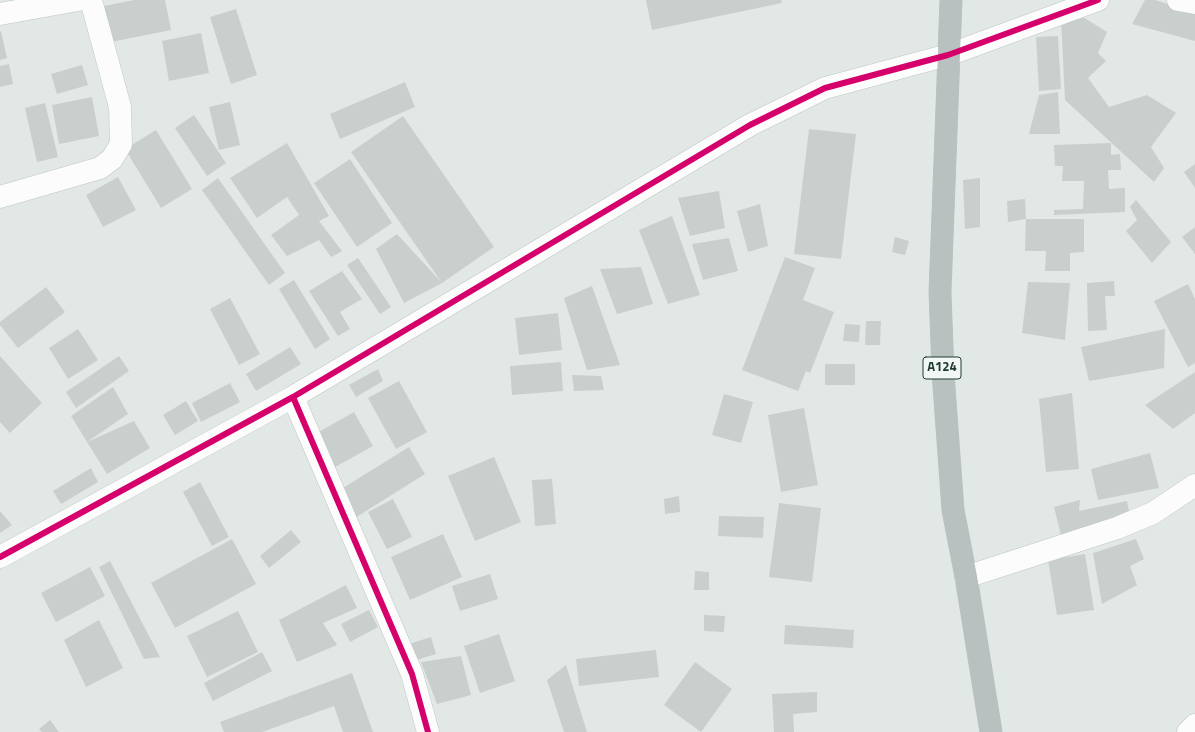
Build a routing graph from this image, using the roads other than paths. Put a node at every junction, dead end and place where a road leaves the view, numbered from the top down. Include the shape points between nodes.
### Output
1 (78, 0) edge
2 (92, 0) edge
3 (951, 0) edge
4 (1098, 0) edge
5 (1178, 0) edge
6 (1195, 3) edge
7 (0, 14) edge
8 (948, 55) junction
9 (0, 197) edge
10 (293, 397) junction
11 (1195, 485) edge
12 (0, 557) edge
13 (966, 576) junction
14 (1195, 725) edge
15 (428, 732) edge
16 (991, 732) edge
17 (1188, 732) edge

1 - 7 street
2 - 9 street via 120,107 121,144 112,159 100,168
3 - 8 highway, A124
4 - 8 street
5 - 6 street
8 - 10 street via 825,88 750,125
8 - 13 highway, A124 via 940,292 953,510
10 - 12 street
10 - 15 street via 412,674
11 - 13 street via 1153,513 1117,528
13 - 16 highway, A124
14 - 17 street

